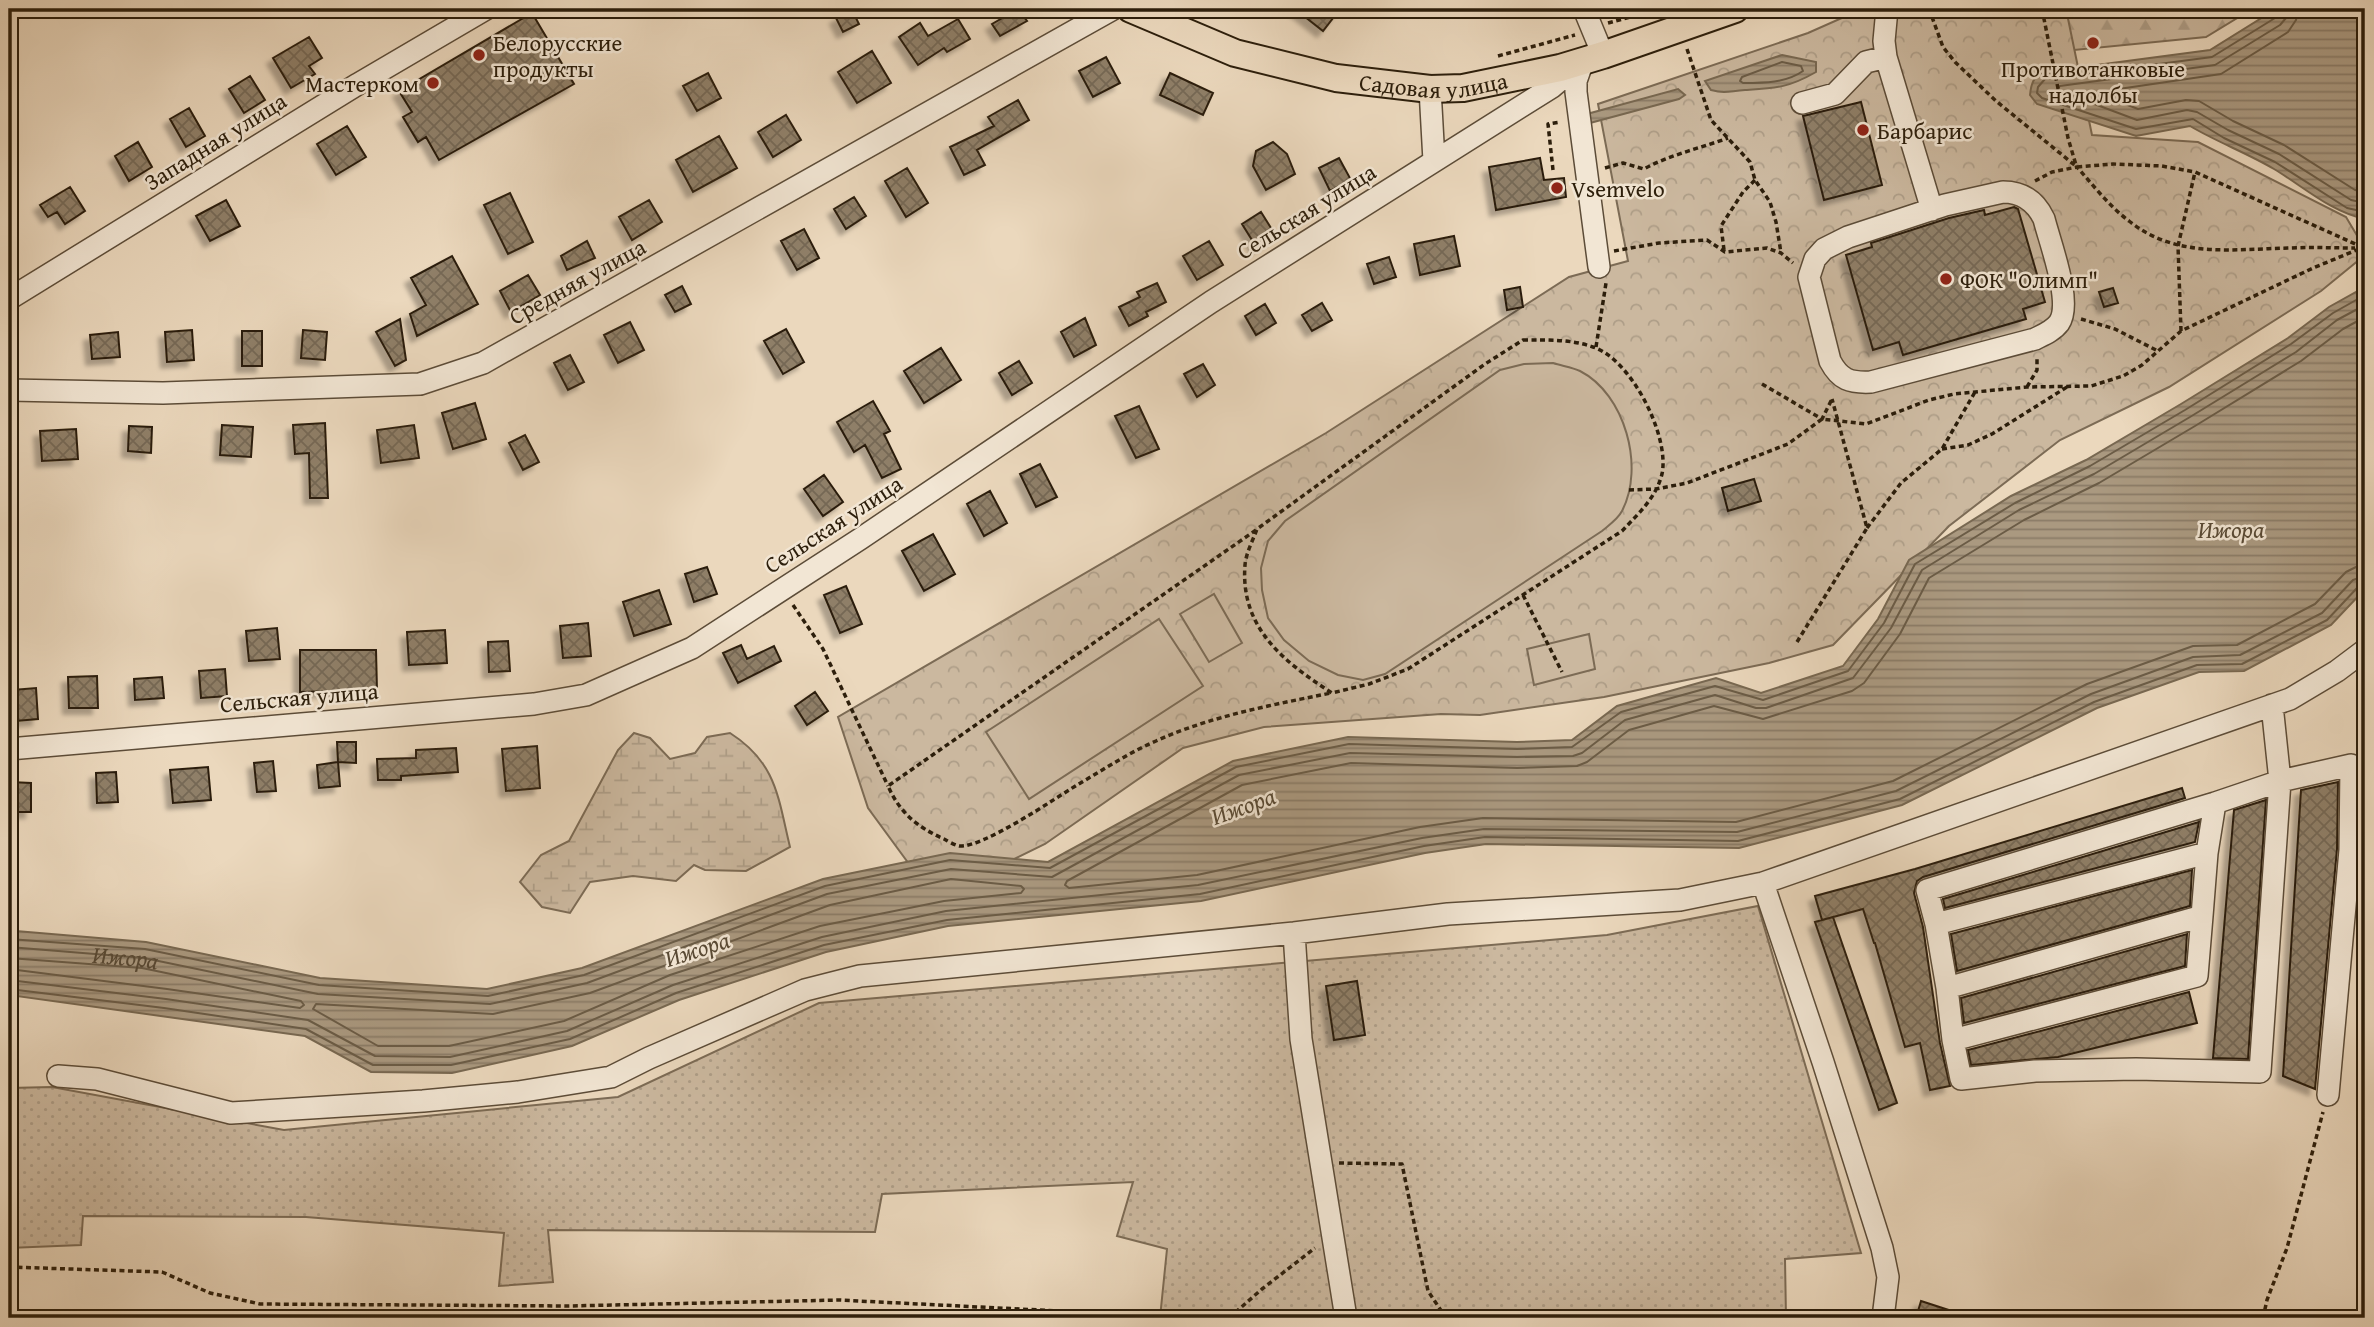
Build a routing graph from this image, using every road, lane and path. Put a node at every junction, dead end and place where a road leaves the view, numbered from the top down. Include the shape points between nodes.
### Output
1 (486, 9) edge
2 (1113, 9) edge
3 (1131, 9) edge
4 (1634, 9) edge
5 (1660, 9) edge
6 (1735, 9) edge
7 (1887, 9) edge
8 (1929, 9) edge
9 (2042, 9) edge
10 (1631, 16) junction
11 (1588, 19) edge
12 (1687, 49) dead end
13 (1886, 57) junction
14 (1593, 58) junction
15 (1487, 59) dead end
16 (1430, 89) junction
17 (1802, 103) dead end
18 (1567, 122) dead end
19 (1728, 138) junction
20 (1434, 161) junction
21 (2077, 167) junction
22 (1603, 169) dead end
23 (1553, 170) dead end
24 (2195, 172) junction
25 (1755, 180) junction
26 (2015, 192) junction
27 (1932, 209) junction
28 (2178, 246) junction
29 (2365, 248) edge
30 (1724, 252) junction
31 (1602, 260) joint
32 (9, 299) edge
33 (2062, 314) junction
34 (2181, 331) junction
35 (2035, 338) junction
36 (2158, 352) junction
37 (1844, 380) junction
38 (1762, 384) dead end
39 (2068, 386) junction
40 (2027, 387) junction
41 (9, 390) edge
42 (1975, 392) junction
43 (1832, 399) junction
44 (1822, 419) junction
45 (1839, 419) junction
46 (1942, 449) junction
47 (1656, 489) junction
48 (1629, 490) dead end
49 (1257, 528) junction
50 (1867, 528) junction
51 (782, 589) junction
52 (1523, 595) junction
53 (1797, 642) dead end
54 (2365, 650) edge
55 (1562, 672) dead end
56 (1332, 692) junction
57 (2272, 705) junction
58 (9, 749) edge
59 (2280, 781) junction
60 (888, 786) junction
61 (2215, 803) junction
62 (2207, 853) junction
63 (1763, 883) junction
64 (2202, 916) junction
65 (1936, 924) junction
66 (1294, 933) junction
67 (1947, 988) junction
68 (1953, 1040) junction
69 (58, 1076) dead end
70 (2328, 1095) joint
71 (1322, 1163) junction
72 (1333, 1234) junction
73 (9, 1267) edge
74 (1200, 1318) edge
75 (1229, 1318) edge
76 (1346, 1318) edge
77 (1446, 1318) edge
78 (1883, 1318) edge
79 (2263, 1318) edge

1 - 32 street, Западная улица
2 - 41 street, Средняя улица via 612,292 483,363 458,372 420,384 163,393
3 - 16 main road, Садовая улица via 1235,53 1336,78
4 - 10 path
5 - 10 path
6 - 14 main road, Садовая улица
7 - 13 street
8 - 21 path via 1943,47 1955,62
9 - 21 path
10 - 11 path
11 - 14 street
11 - 15 path
12 - 19 path via 1712,120
13 - 17 street via 1866,62 1835,93
13 - 27 street
14 - 16 main road, Садовая улица via 1463,88
14 - 20 street, Сельская улица
14 - 31 street via 1576,81 1576,92
16 - 20 street
18 - 23 path via 1548,124
19 - 22 path via 1644,169 1623,163
19 - 25 path via 1750,162
20 - 51 street, Сельская улица via 1211,302
21 - 24 path via 2162,166
21 - 26 path via 2052,172
21 - 28 path via 2130,222
24 - 28 path
24 - 29 path
25 - 30 path via 1721,226
25 - 30 path via 1770,202 1781,253 1767,248
26 - 27 street
26 - 33 street via 2039,208 2044,219 2062,290
27 - 37 street via 1848,237 1815,259 1809,277 1830,361
28 - 29 path via 2249,251
28 - 34 path
29 - 34 path
30 - 31 path via 1707,240 1659,243
33 - 35 street via 2052,331
33 - 36 path via 2115,329
34 - 36 path
35 - 37 street via 1871,382
35 - 40 path via 2037,370
36 - 39 path via 2123,376 2091,386
37 - 43 path
38 - 44 path
39 - 40 path
39 - 46 path via 1992,434 1968,445
40 - 42 path
42 - 45 path via 1929,400 1866,424
42 - 46 path
43 - 44 path
43 - 45 path
44 - 45 path
44 - 47 path via 1788,444 1687,483
45 - 50 path
46 - 50 path via 1901,483
47 - 48 path
47 - 49 path via 1662,472 1660,436 1624,369 1596,348 1523,340
47 - 52 path via 1622,531
49 - 56 path via 1245,562 1246,599 1262,635 1297,670
49 - 60 path
50 - 53 path
51 - 58 street, Сельская улица via 692,648 586,695 534,704
51 - 60 path via 823,649
52 - 55 path
52 - 56 path via 1408,669
54 - 57 street via 2290,699
56 - 60 path via 1208,721 1159,739 977,842 958,846 909,820
57 - 59 street
57 - 63 street
59 - 61 street
59 - 68 street via 2260,1072 2035,1071 1961,1079
59 - 70 street via 2351,765 2350,850
61 - 62 street
61 - 65 street via 1927,890
62 - 64 street
62 - 65 street
63 - 66 street via 1680,900 1448,914
63 - 78 street via 1882,1248 1888,1277
64 - 67 street
64 - 68 street via 2197,976
65 - 67 street
66 - 69 street via 860,976 805,990 611,1077 518,1092 231,1113 97,1079
66 - 71 street via 1301,1039
67 - 68 street
70 - 79 path
71 - 72 street
71 - 77 path via 1402,1164 1428,1291
72 - 75 path
72 - 76 street
73 - 74 path via 162,1272 211,1293 260,1304 569,1306 839,1300

